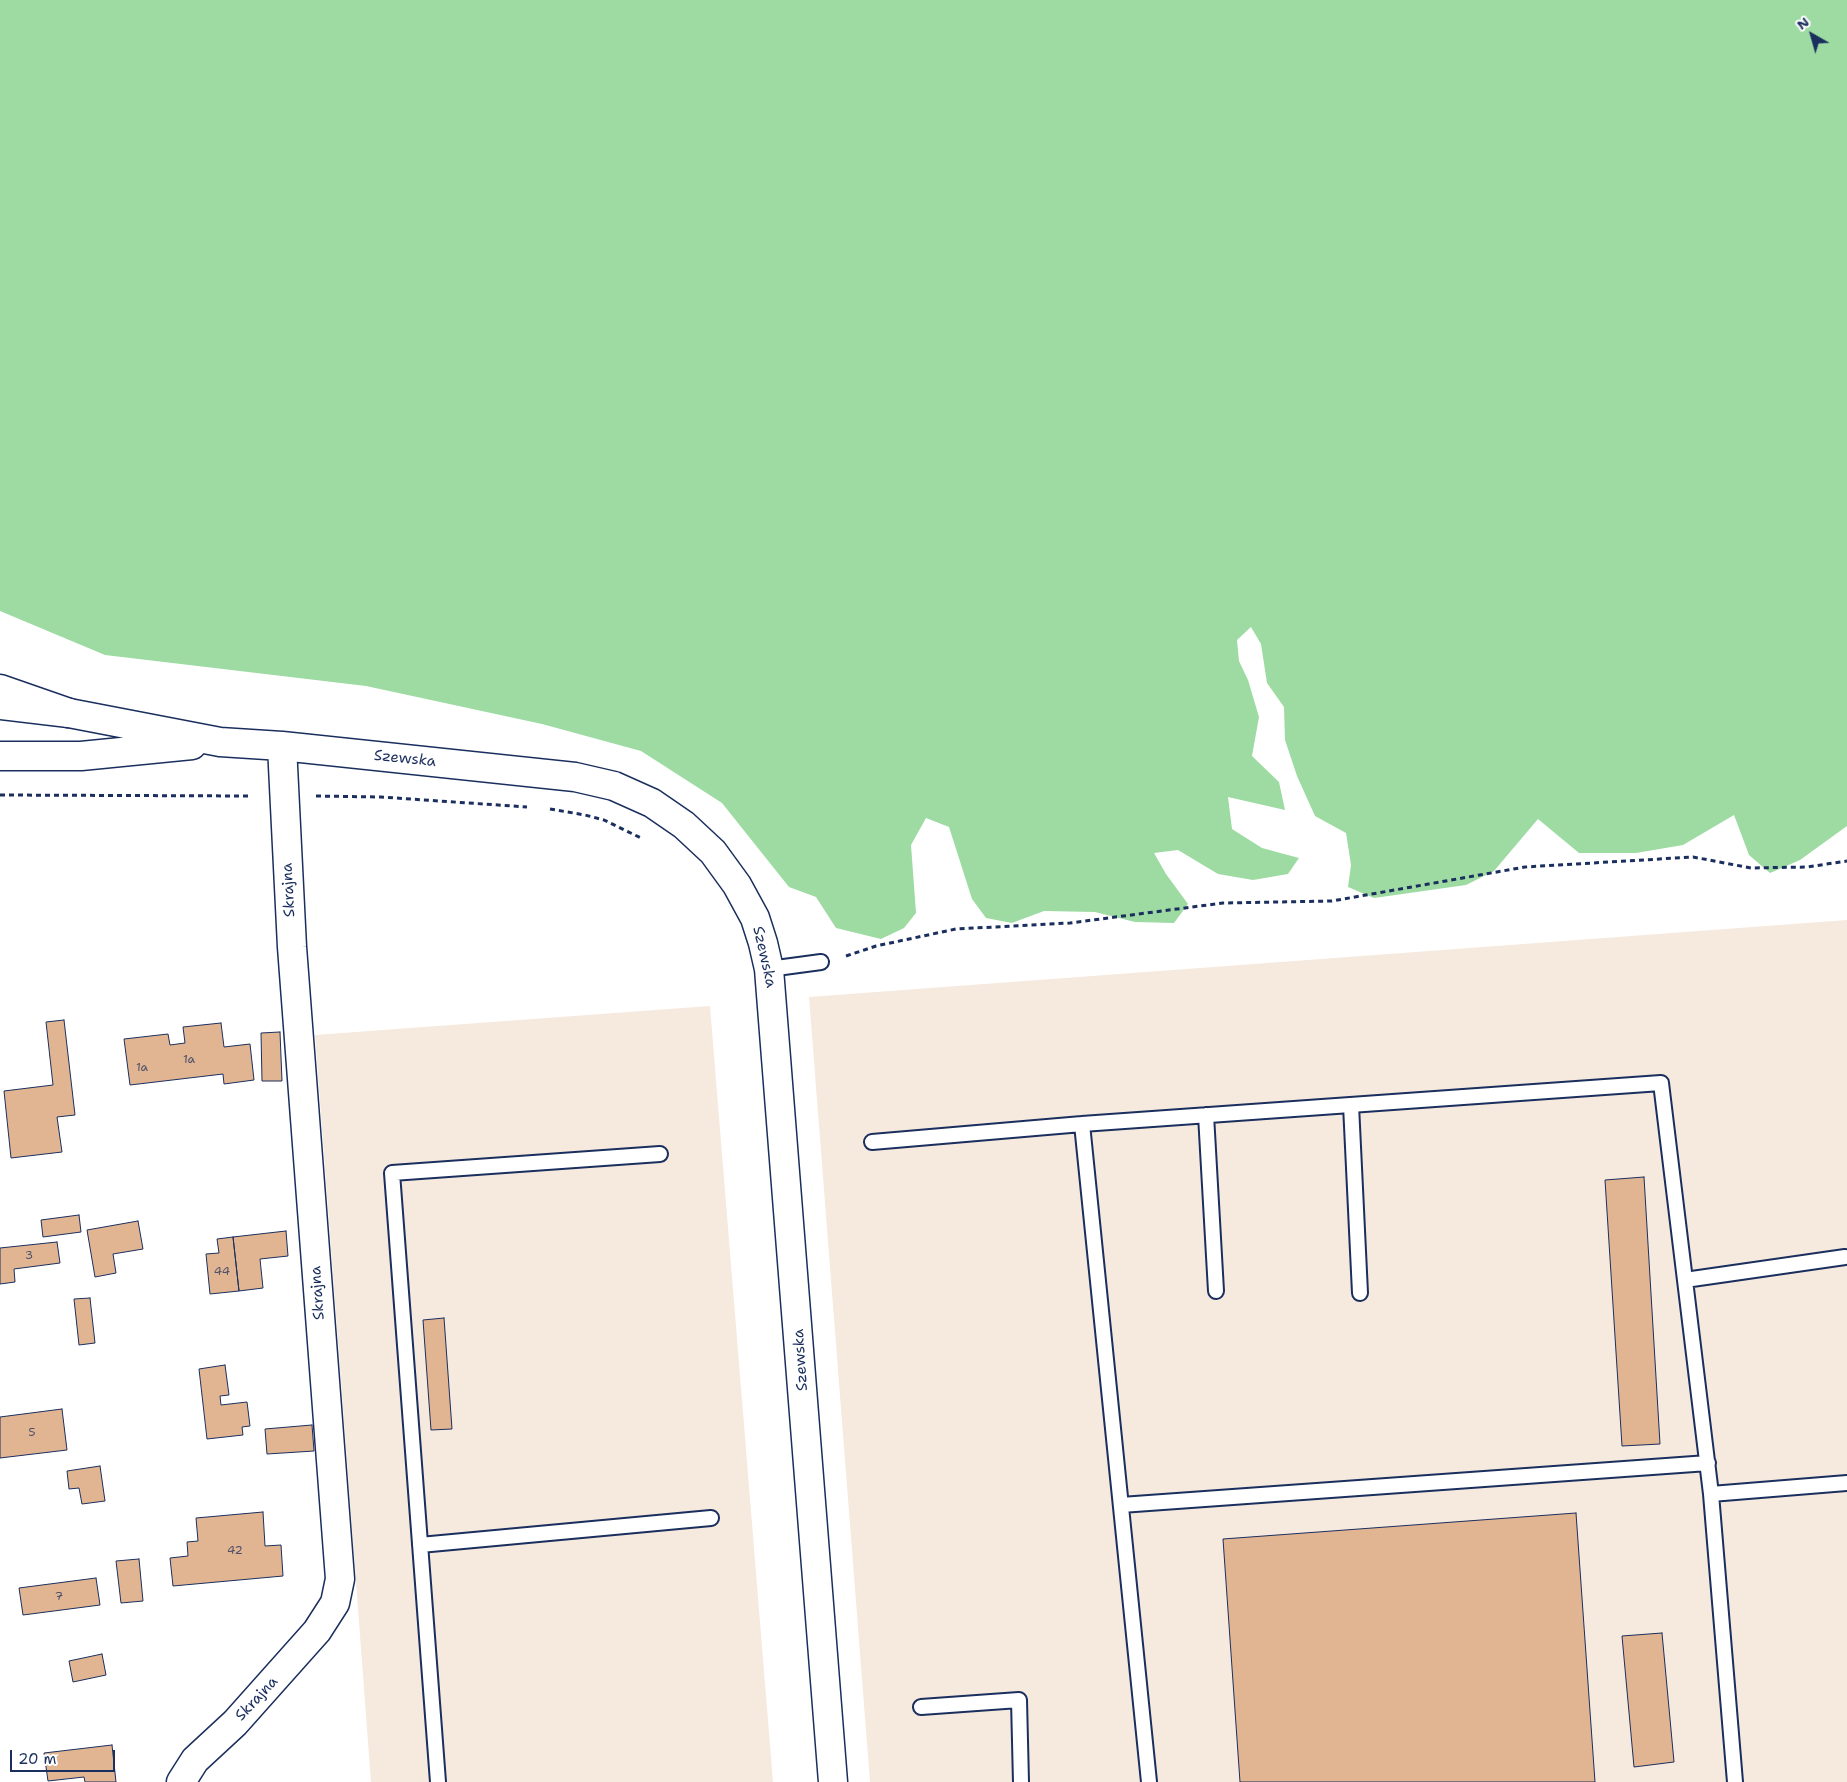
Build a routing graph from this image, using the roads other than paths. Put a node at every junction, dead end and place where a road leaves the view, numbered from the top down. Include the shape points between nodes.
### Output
1 (0, 688) edge
2 (0, 705) edge
3 (69, 713) junction
4 (220, 742) junction
5 (282, 746) junction
6 (0, 756) edge
7 (821, 962) road end
8 (769, 969) junction
9 (1351, 1105) junction
10 (1206, 1115) junction
11 (1082, 1124) junction
12 (872, 1142) dead end
13 (660, 1154) dead end
14 (1846, 1257) dead end
15 (1685, 1280) junction
16 (1216, 1291) dead end
17 (1360, 1293) dead end
18 (1708, 1462) junction
19 (1847, 1483) edge
20 (1711, 1494) junction
21 (1121, 1505) junction
22 (711, 1518) dead end
23 (420, 1545) junction
24 (921, 1707) dead end
25 (181, 1782) edge
26 (438, 1782) edge
27 (834, 1782) edge
28 (1021, 1782) edge
29 (1149, 1782) edge
30 (1735, 1782) edge

1 - 3 street
2 - 3 street, Szewska
3 - 4 street, Szewska
4 - 5 street, Szewska
4 - 6 street via 81,756
5 - 8 street, Szewska via 575,777 614,786 652,803 684,824 713,852 737,885 755,918
5 - 25 street, Skrajna via 292,947 340,1579 335,1603 318,1631 234,1723 195,1760
7 - 8 lane
8 - 27 street, Szewska
9 - 10 lane
9 - 15 lane via 1661,1083
9 - 17 lane
10 - 11 lane
10 - 16 lane
11 - 12 lane
11 - 21 lane
13 - 23 lane via 392,1173
14 - 15 lane
15 - 18 lane
18 - 20 lane
18 - 21 lane
19 - 20 lane
20 - 30 lane
21 - 29 lane
22 - 23 lane
23 - 26 lane
24 - 28 lane via 1019,1700

